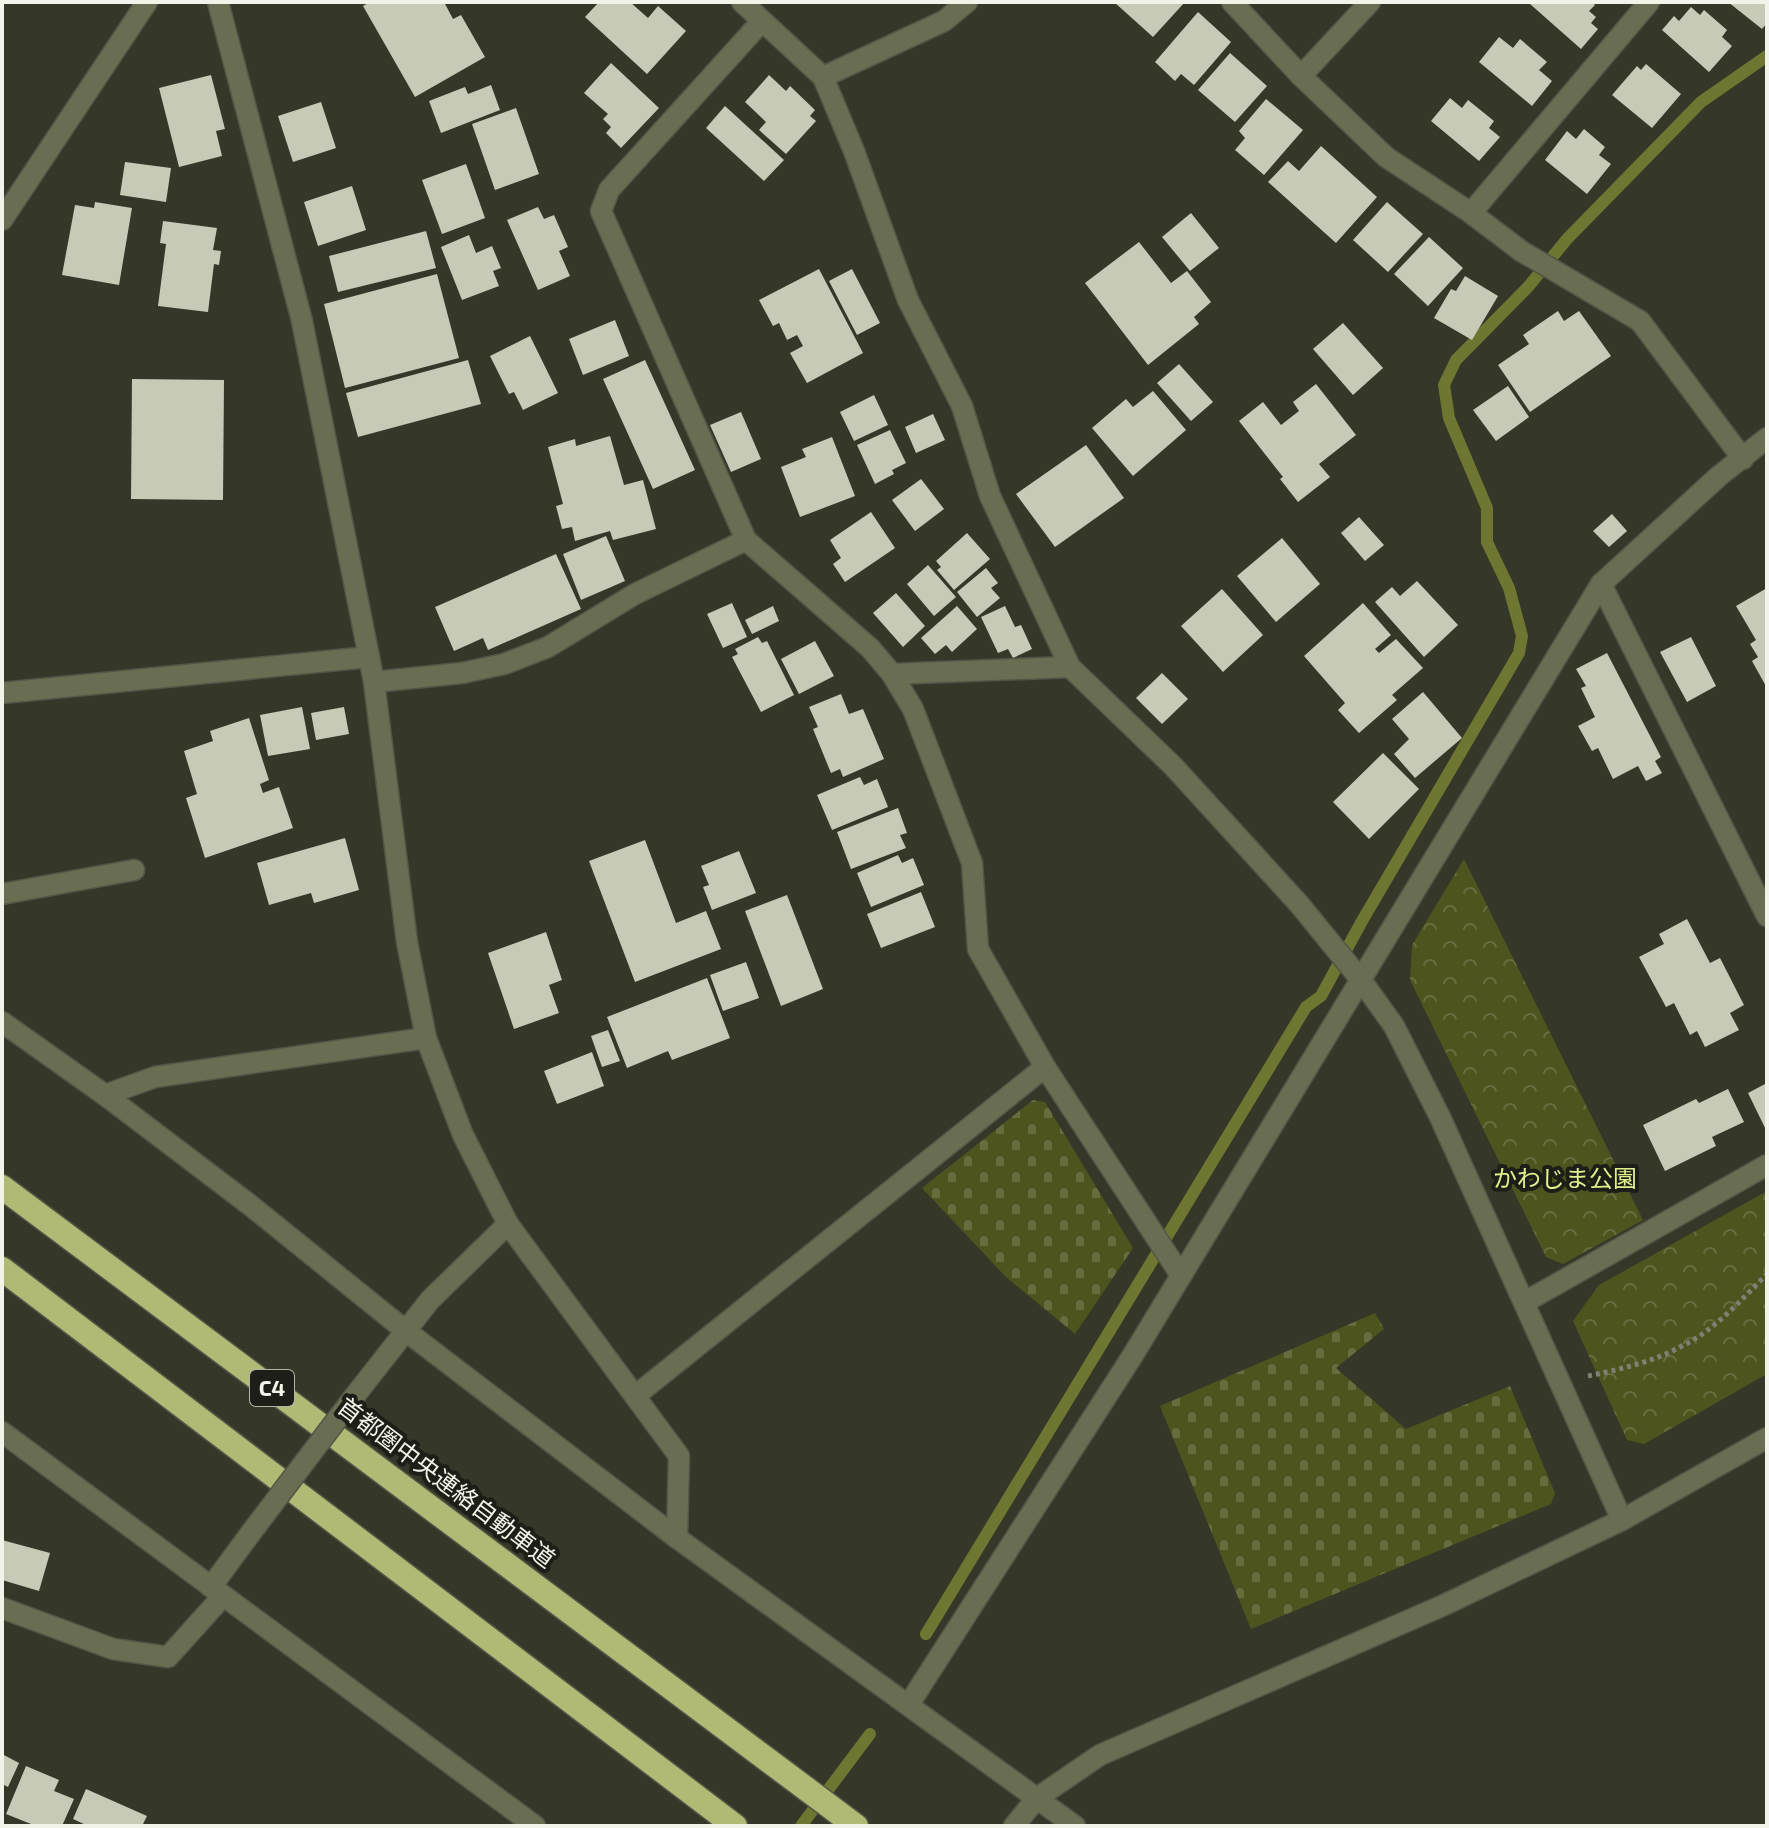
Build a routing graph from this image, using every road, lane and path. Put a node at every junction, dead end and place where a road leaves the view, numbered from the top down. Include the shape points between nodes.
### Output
1 (147, 2) edge
2 (218, 2) edge
3 (742, 2) edge
4 (967, 2) edge
5 (1232, 2) edge
6 (1370, 2) edge
7 (1649, 2) edge
8 (762, 21) junction
9 (1301, 76) junction
10 (823, 77) junction
11 (1471, 213) junction
12 (2, 220) edge
13 (1767, 438) edge
14 (1743, 459) junction
15 (746, 540) junction
16 (1601, 584) junction
17 (369, 657) junction
18 (1070, 667) junction
19 (892, 674) junction
20 (374, 682) junction
21 (2, 693) edge
22 (134, 870) dead end
23 (2, 894) edge
24 (1767, 916) edge
25 (1361, 980) junction
26 (2, 1022) edge
27 (426, 1038) junction
28 (1045, 1067) junction
29 (105, 1095) junction
30 (1767, 1165) edge
31 (2, 1187) edge
32 (508, 1224) junction
33 (2, 1269) edge
34 (1180, 1274) junction
35 (1767, 1274) edge
36 (1525, 1302) junction
37 (406, 1331) junction
38 (1561, 1381) junction
39 (635, 1396) junction
40 (2, 1432) edge
41 (1767, 1438) edge
42 (1622, 1520) junction
43 (677, 1538) junction
44 (217, 1591) junction
45 (2, 1608) edge
46 (909, 1704) junction
47 (1037, 1798) junction
48 (535, 1826) edge
49 (735, 1826) edge
50 (856, 1826) edge
51 (1014, 1826) edge
52 (1075, 1826) edge

1 - 12 street
2 - 17 street via 302,321
3 - 8 street
4 - 10 street via 944,21
5 - 9 street
6 - 9 street
7 - 11 street
8 - 10 street
8 - 15 street via 609,190 601,211
9 - 11 street via 1386,157
10 - 18 street via 908,300 962,406 990,496
11 - 14 street via 1521,251 1640,321
13 - 14 street
14 - 16 street
15 - 19 street via 870,648
15 - 20 street via 635,594 548,647 504,664
16 - 24 street
16 - 25 street
17 - 20 street
17 - 21 street
18 - 19 street
18 - 25 street via 1173,766
19 - 28 street via 913,709 972,863 978,949
20 - 27 street via 407,942
22 - 23 street
25 - 34 street
25 - 36 street via 1394,1026
26 - 29 street
27 - 29 street via 155,1077
27 - 32 street via 463,1135
28 - 34 street
28 - 39 street
29 - 37 street
30 - 36 street
31 - 50 highway, 首都圏中央連絡自動車道 / C4
32 - 37 street via 430,1300
32 - 39 street
33 - 49 highway
34 - 46 street
35 - 38 path via 1684,1345 1629,1367
36 - 38 street
37 - 43 street
37 - 44 street, bridge via 250,1534
38 - 42 street
39 - 43 street via 679,1456
40 - 44 street
41 - 42 street
42 - 47 street via 1444,1605 1100,1755
43 - 46 street
44 - 45 street via 168,1657 113,1649
44 - 48 street
46 - 47 street
47 - 51 street
47 - 52 street

